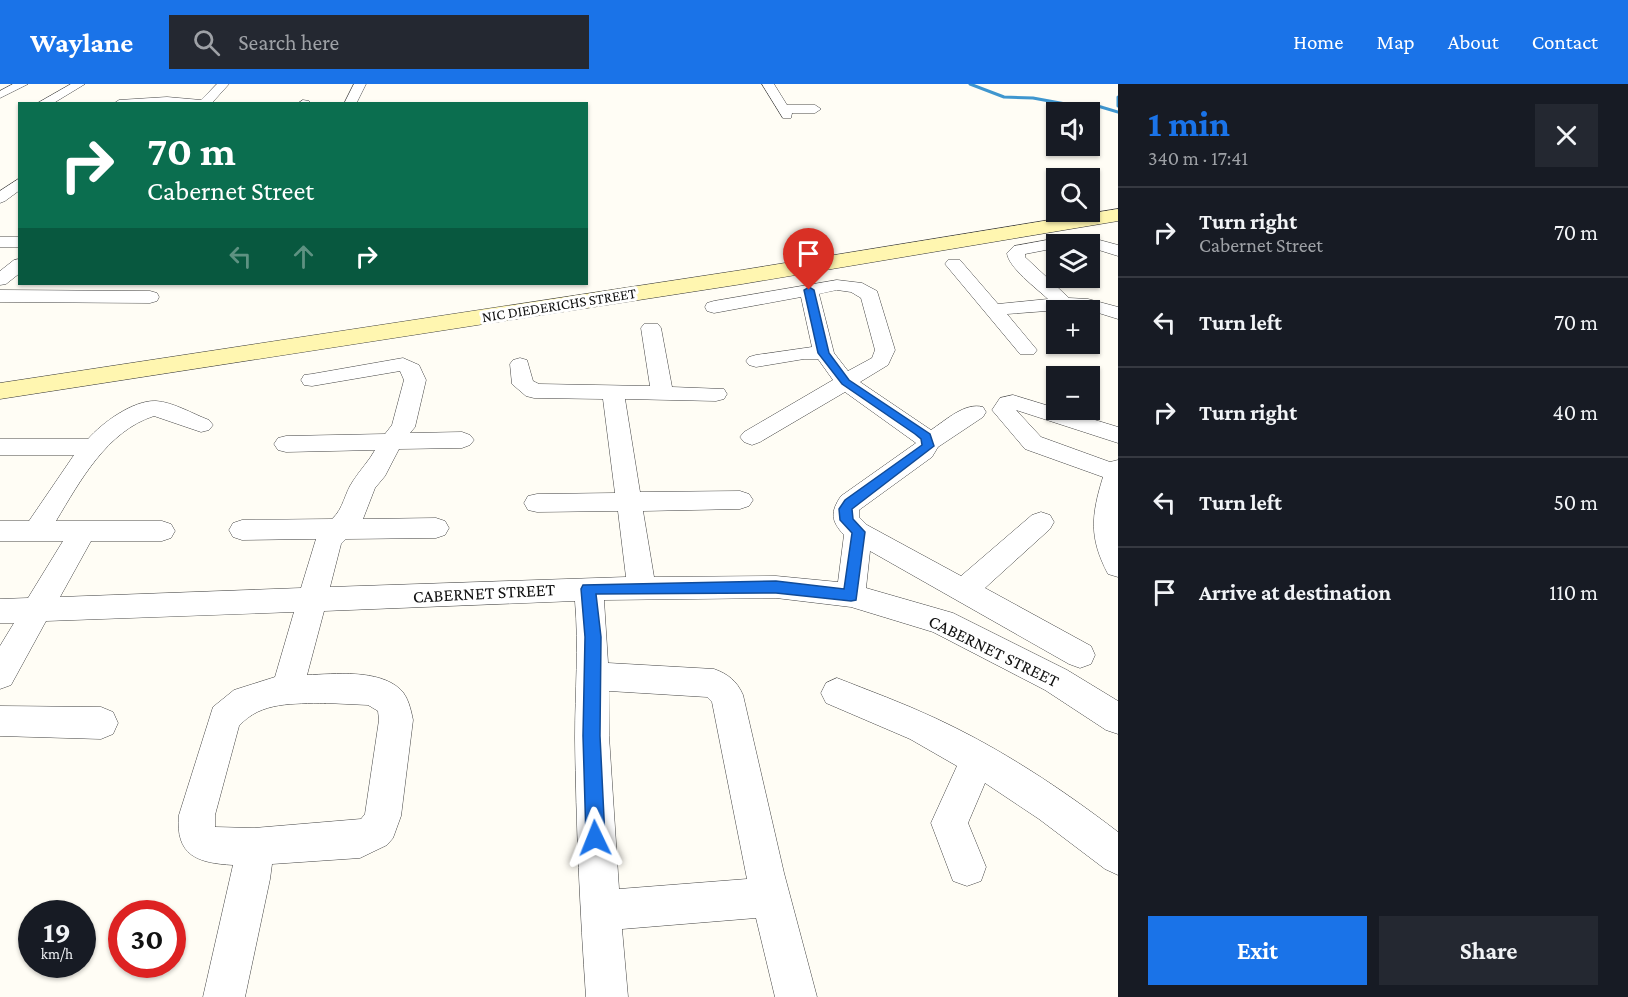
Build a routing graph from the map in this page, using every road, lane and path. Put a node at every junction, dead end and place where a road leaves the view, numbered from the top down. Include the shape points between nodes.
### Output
1 (22, 84) edge
2 (78, 84) edge
3 (223, 84) edge
4 (360, 84) edge
5 (768, 84) edge
6 (0, 95) edge
7 (46, 102) edge
8 (204, 102) edge
9 (351, 102) edge
10 (815, 109) dead end
11 (18, 184) edge
12 (0, 198) edge
13 (0, 204) edge
14 (18, 204) edge
15 (1118, 215) edge
16 (0, 242) edge
17 (18, 242) edge
18 (1118, 251) edge
19 (954, 264) dead end
20 (18, 266) edge
21 (0, 280) edge
22 (809, 290) junction
23 (0, 296) edge
24 (150, 297) dead end
25 (1060, 300) edge
26 (1046, 306) edge
27 (1100, 306) edge
28 (714, 307) dead end
29 (993, 310) junction
30 (1118, 313) edge
31 (651, 328) dead end
32 (1027, 351) dead end
33 (824, 353) junction
34 (756, 361) dead end
35 (520, 364) dead end
36 (312, 380) dead end
37 (845, 382) junction
38 (0, 391) edge
39 (613, 393) junction
40 (662, 393) junction
41 (716, 393) dead end
42 (975, 412) dead end
43 (201, 425) dead end
44 (1118, 435) edge
45 (752, 437) dead end
46 (462, 440) dead end
47 (392, 441) junction
48 (929, 442) junction
49 (286, 444) dead end
50 (0, 447) edge
51 (95, 447) junction
52 (1117, 470) edge
53 (628, 500) junction
54 (740, 500) dead end
55 (537, 503) dead end
56 (1041, 522) dead end
57 (436, 528) dead end
58 (339, 529) junction
59 (242, 530) dead end
60 (0, 531) edge
61 (37, 531) junction
62 (83, 531) junction
63 (162, 531) dead end
64 (858, 532) junction
65 (1118, 566) edge
66 (642, 588) junction
67 (588, 589) junction
68 (964, 590) junction
69 (851, 595) junction
70 (310, 601) junction
71 (37, 609) junction
72 (0, 611) edge
73 (1080, 655) dead end
74 (0, 675) edge
75 (594, 676) junction
76 (287, 690) junction
77 (837, 693) dead end
78 (1118, 719) edge
79 (0, 721) edge
80 (101, 723) dead end
81 (978, 760) junction
82 (254, 847) junction
83 (1118, 856) edge
84 (967, 867) dead end
85 (772, 897) junction
86 (600, 911) junction
87 (224, 997) edge
88 (607, 997) edge
89 (796, 997) edge

1 - 6 street
2 - 7 street
3 - 8 street
4 - 9 street
5 - 10 street via 785,112
11 - 12 street
13 - 14 street
15 - 38 street, NIC DIEDERICHS STREET
16 - 17 street
18 - 25 street via 1076,239 1016,253 1021,264
19 - 29 street
20 - 21 street
22 - 28 street
22 - 33 street
22 - 37 street via 846,285 870,295 884,356
23 - 24 street
26 - 29 street
27 - 30 street
29 - 32 street
31 - 40 street
33 - 34 street
33 - 37 street
35 - 39 street via 523,384 534,391
36 - 47 street via 398,364 412,369 415,380 404,427
37 - 45 street
37 - 48 street
39 - 40 street
39 - 53 street
40 - 41 street
42 - 48 street
43 - 51 street via 161,408 150,408 125,420
44 - 52 street via 1013,402 1003,410 1033,443
46 - 47 street
47 - 49 street
47 - 58 street via 363,485 353,514
48 - 64 street via 924,451 850,503 846,520
50 - 51 street
51 - 61 street via 74,469
52 - 65 street via 1104,535
53 - 54 street
53 - 55 street
53 - 66 street
56 - 68 street
57 - 58 street
58 - 59 street
58 - 70 street via 329,540
60 - 61 street
61 - 62 street
62 - 63 street
62 - 71 street
64 - 68 street
64 - 69 street
66 - 67 street, CABERNET STREET
66 - 69 street, CABERNET STREET via 776,587
67 - 70 street, CABERNET STREET
67 - 75 street
68 - 73 street
69 - 78 street, CABERNET STREET via 942,622 1056,680
70 - 71 street, CABERNET STREET
70 - 76 street
71 - 72 street, CABERNET STREET
71 - 74 street
75 - 85 street via 714,683 722,688 727,695
75 - 86 street via 591,736
76 - 82 street via 252,696 225,718 197,815 198,836 207,845
76 - 82 street via 371,690 389,700 396,720 383,816 374,832 360,839
77 - 81 street via 933,734
79 - 80 street
81 - 83 street via 1071,820
81 - 84 street via 950,823
82 - 87 street via 251,879
85 - 86 street
85 - 89 street
86 - 88 street

